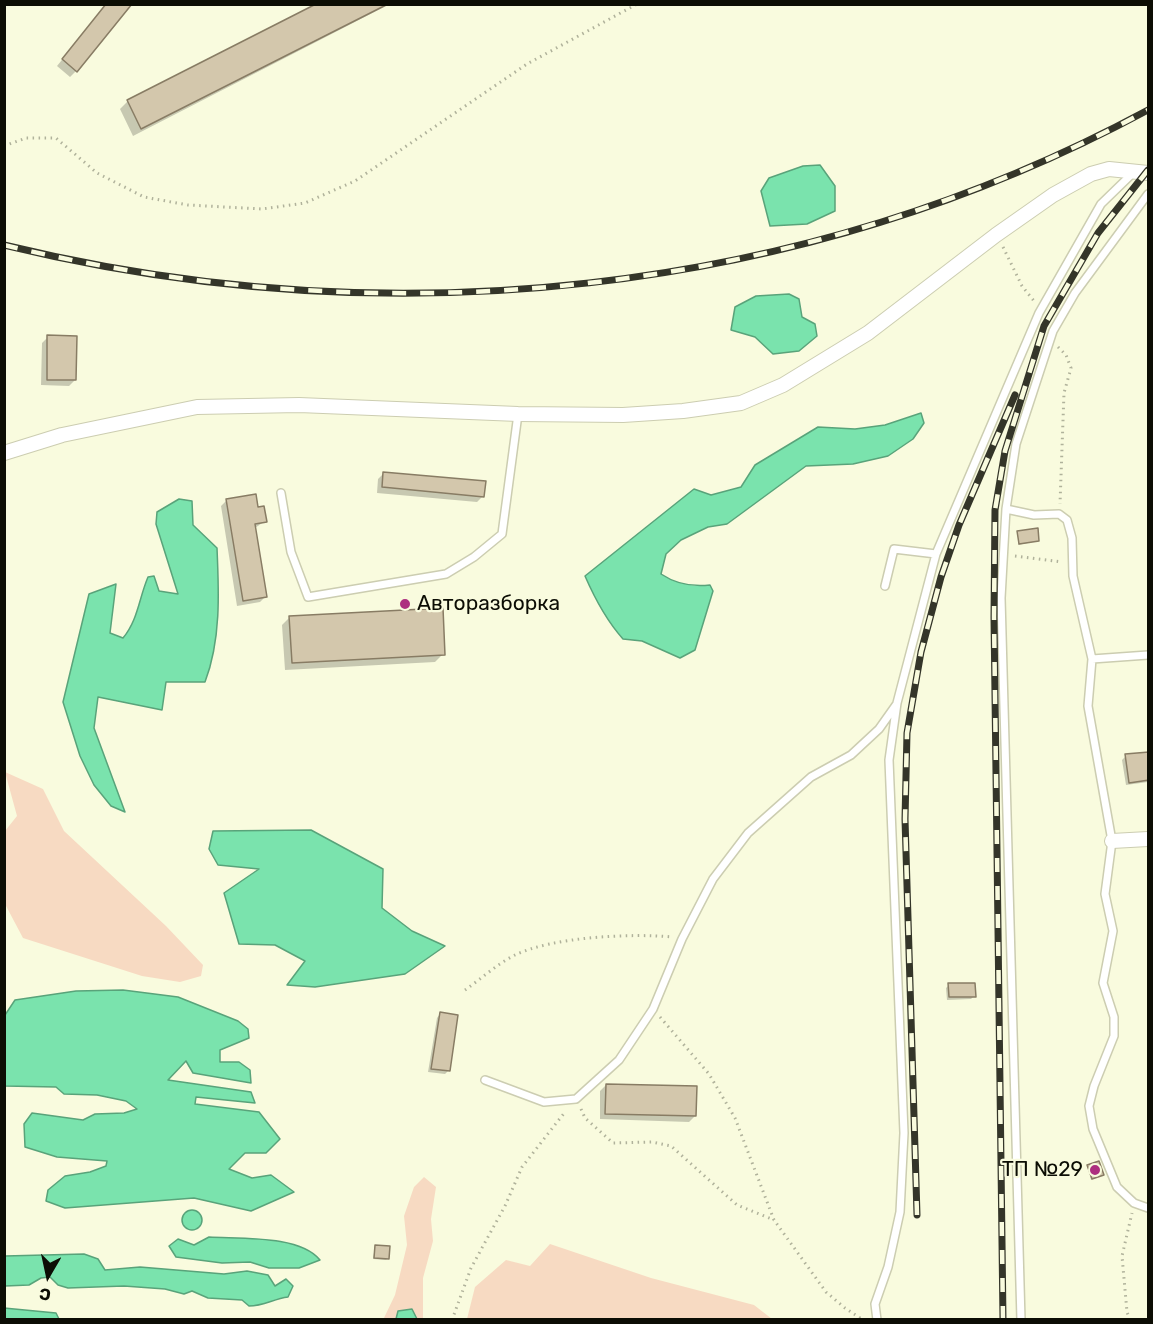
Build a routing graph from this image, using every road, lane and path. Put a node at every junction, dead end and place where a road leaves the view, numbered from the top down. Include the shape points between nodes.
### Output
1 (637, 4) edge
2 (4, 146) edge
3 (1142, 172) edge
4 (1149, 194) edge
5 (518, 414) junction
6 (4, 453) edge
7 (281, 494) dead end
8 (1006, 509) junction
9 (936, 554) junction
10 (1004, 554) junction
11 (1072, 563) junction
12 (885, 586) dead end
13 (1149, 655) edge
14 (1092, 659) junction
15 (897, 703) junction
16 (1149, 839) edge
17 (1112, 841) junction
18 (682, 939) junction
19 (465, 990) dead end
20 (653, 1009) junction
21 (485, 1080) dead end
22 (576, 1099) junction
23 (1134, 1203) junction
24 (1149, 1208) edge
25 (774, 1220) junction
26 (452, 1320) edge
27 (863, 1320) edge
28 (877, 1320) edge
29 (1021, 1320) edge
30 (1130, 1320) edge

1 - 2 path via 527,64 355,181 305,202 262,209 188,205 144,197 98,173 56,138 26,138
3 - 5 street via 1109,169 1091,174 1053,195 868,333 783,385 741,403 633,414
3 - 9 lane via 1101,204 1039,313
4 - 8 lane via 1075,292 1053,331 1016,444
5 - 6 street via 299,405 197,407 62,435
5 - 7 lane via 502,534 446,574 308,597 291,552
8 - 10 lane
8 - 11 lane via 1034,515 1059,514 1067,520
9 - 12 lane via 894,549
9 - 15 lane
10 - 11 path
10 - 29 lane via 1001,598
11 - 14 lane
13 - 14 lane
14 - 17 lane via 1088,706
15 - 18 lane via 879,729 851,755 811,777 748,833 713,879
15 - 28 lane via 888,760 904,1133 900,1212 876,1304
16 - 17 street
17 - 23 lane via 1105,894 1113,932 1103,983 1114,1017 1114,1036 1089,1106 1093,1129 1117,1187
18 - 19 path via 643,934 571,940 516,955
18 - 20 lane
20 - 22 lane via 619,1060
20 - 25 path via 709,1074 735,1118
21 - 22 lane via 544,1101
22 - 25 path via 585,1118 613,1143 652,1142 671,1146 737,1204
22 - 26 path via 522,1167 506,1206 471,1268
23 - 24 lane
23 - 30 path via 1122,1256
25 - 27 path via 826,1292

